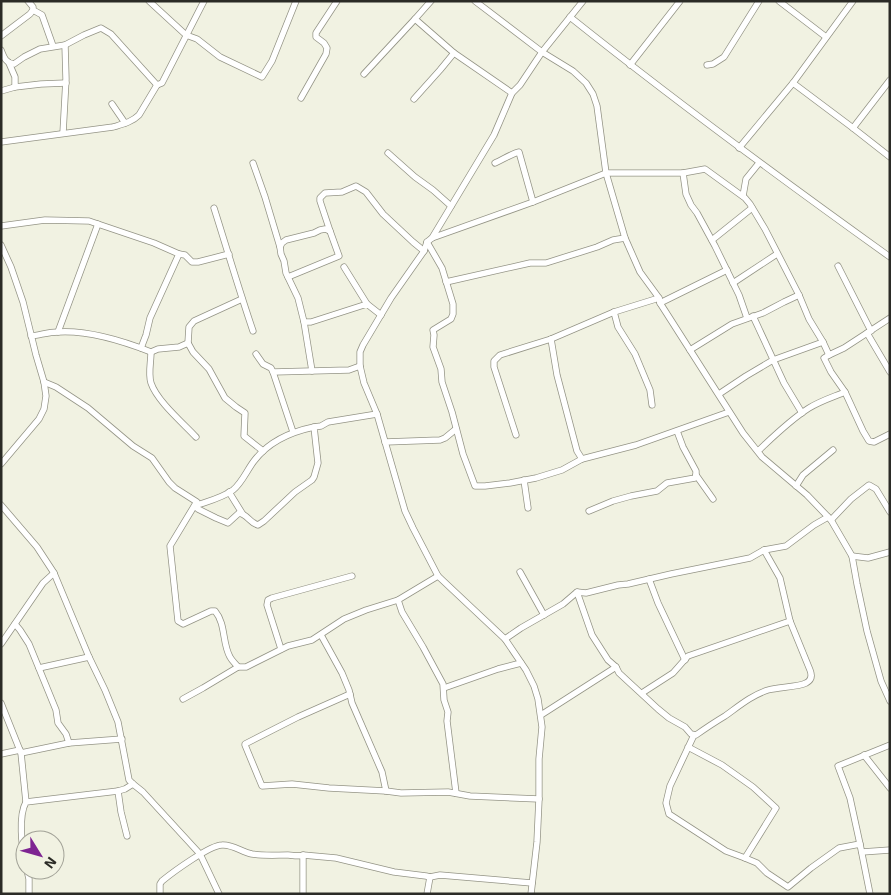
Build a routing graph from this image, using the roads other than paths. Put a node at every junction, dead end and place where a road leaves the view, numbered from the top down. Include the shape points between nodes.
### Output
1 (28, 1) edge
2 (149, 1) edge
3 (204, 1) edge
4 (296, 1) edge
5 (337, 1) edge
6 (431, 1) edge
7 (475, 1) edge
8 (583, 1) edge
9 (680, 1) edge
10 (759, 1) edge
11 (779, 1) edge
12 (853, 1) edge
13 (33, 10) junction
14 (570, 17) junction
15 (415, 19) junction
16 (186, 34) junction
17 (1, 36) edge
18 (826, 36) junction
19 (65, 45) junction
20 (54, 46) junction
21 (1, 50) edge
22 (454, 52) junction
23 (542, 52) junction
24 (9, 64) junction
25 (630, 65) junction
26 (707, 65) dead end
27 (364, 74) dead end
28 (890, 80) edge
29 (793, 82) junction
30 (66, 83) junction
31 (158, 85) junction
32 (15, 87) junction
33 (1, 91) edge
34 (512, 93) junction
35 (301, 98) dead end
36 (414, 98) dead end
37 (112, 104) dead end
38 (125, 124) junction
39 (853, 128) junction
40 (63, 133) junction
41 (1, 142) edge
42 (739, 148) junction
43 (388, 153) dead end
44 (890, 157) edge
45 (495, 163) dead end
46 (759, 163) junction
47 (253, 164) dead end
48 (606, 173) junction
49 (683, 173) junction
50 (743, 196) junction
51 (533, 202) junction
52 (451, 206) junction
53 (214, 208) dead end
54 (752, 208) junction
55 (98, 224) junction
56 (1, 226) edge
57 (330, 231) junction
58 (625, 238) junction
59 (430, 240) junction
60 (712, 240) junction
61 (1, 245) edge
62 (280, 246) junction
63 (424, 251) junction
64 (179, 254) junction
65 (229, 254) junction
66 (777, 254) junction
67 (890, 257) edge
68 (344, 266) dead end
69 (838, 266) dead end
70 (727, 270) junction
71 (288, 277) junction
72 (446, 282) junction
73 (733, 283) junction
74 (799, 295) junction
75 (242, 299) junction
76 (659, 300) junction
77 (367, 304) junction
78 (614, 312) junction
79 (381, 315) junction
80 (750, 317) junction
81 (890, 318) edge
82 (304, 322) junction
83 (252, 331) dead end
84 (58, 332) junction
85 (869, 332) junction
86 (31, 336) junction
87 (551, 340) junction
88 (823, 342) junction
89 (188, 343) junction
90 (141, 348) junction
91 (690, 350) junction
92 (151, 352) junction
93 (256, 354) dead end
94 (829, 355) junction
95 (773, 360) junction
96 (360, 366) junction
97 (312, 371) junction
98 (273, 372) junction
99 (890, 372) edge
100 (44, 382) junction
101 (844, 392) junction
102 (719, 394) junction
103 (652, 405) dead end
104 (729, 412) junction
105 (802, 413) junction
106 (376, 414) junction
107 (314, 427) junction
108 (456, 429) junction
109 (677, 430) junction
110 (293, 432) junction
111 (890, 434) edge
112 (516, 435) dead end
113 (196, 437) dead end
114 (385, 442) junction
115 (833, 450) dead end
116 (263, 451) junction
117 (758, 451) junction
118 (582, 459) junction
119 (1, 464) edge
120 (696, 475) junction
121 (524, 480) junction
122 (796, 486) junction
123 (229, 492) junction
124 (713, 499) dead end
125 (197, 503) junction
126 (1, 505) edge
127 (528, 508) dead end
128 (589, 512) dead end
129 (890, 512) edge
130 (242, 513) junction
131 (829, 518) junction
132 (764, 550) junction
133 (890, 552) edge
134 (852, 556) junction
135 (520, 572) dead end
136 (54, 573) junction
137 (352, 576) dead end
138 (438, 576) junction
139 (649, 579) junction
140 (578, 592) junction
141 (398, 600) junction
142 (544, 615) junction
143 (790, 621) junction
144 (15, 624) junction
145 (321, 635) junction
146 (504, 639) junction
147 (1, 644) edge
148 (281, 649) junction
149 (89, 658) junction
150 (684, 660) junction
151 (521, 663) junction
152 (238, 667) junction
153 (616, 667) junction
154 (39, 668) junction
155 (444, 688) junction
156 (642, 693) junction
157 (350, 694) junction
158 (183, 698) dead end
159 (890, 701) edge
160 (1, 703) edge
161 (541, 715) junction
162 (694, 735) junction
163 (122, 739) junction
164 (69, 743) junction
165 (890, 745) edge
166 (688, 747) junction
167 (20, 751) junction
168 (1, 754) edge
169 (864, 755) junction
170 (133, 784) junction
171 (890, 788) edge
172 (118, 791) junction
173 (386, 791) junction
174 (456, 793) junction
175 (539, 799) junction
176 (26, 802) junction
177 (22, 830) edge
178 (127, 836) dead end
179 (860, 844) junction
180 (890, 850) edge
181 (862, 852) junction
182 (200, 854) junction
183 (303, 856) junction
184 (745, 858) junction
185 (430, 877) junction
186 (29, 880) edge
187 (532, 883) junction
188 (29, 894) edge
189 (160, 894) edge
190 (219, 894) edge
191 (303, 894) edge
192 (427, 894) edge
193 (531, 894) edge
194 (870, 894) edge

1 - 13 street
2 - 16 street
3 - 16 street
4 - 16 street via 272,61 262,77 220,57
5 - 35 street via 316,34 327,48 326,54
6 - 15 street
7 - 23 street
8 - 14 street
9 - 25 street
10 - 26 street via 724,57
11 - 18 street
12 - 18 street
13 - 17 street
13 - 20 street via 42,15
14 - 23 street
14 - 25 street
15 - 22 street
15 - 27 street
16 - 31 street via 162,83
18 - 29 street
19 - 20 street
19 - 30 street
19 - 31 street via 101,28 112,34
20 - 24 street
21 - 24 street
22 - 34 street
22 - 36 street
23 - 34 street
23 - 48 street via 572,71 593,94
24 - 32 street via 15,77
25 - 42 street
28 - 39 street
29 - 39 street
29 - 42 street
30 - 32 street
30 - 40 street
31 - 38 street via 139,115
32 - 33 street
34 - 52 street via 494,134
37 - 38 street
38 - 40 street
39 - 44 street
40 - 41 street
42 - 46 street
43 - 52 street
45 - 51 street via 519,152
46 - 50 street via 746,179
46 - 67 street
47 - 62 street
48 - 49 street
48 - 51 street
48 - 58 street
49 - 50 street via 705,169
49 - 60 street via 686,194
50 - 54 street
51 - 59 street
52 - 59 street
53 - 65 street
54 - 60 street
54 - 66 street
55 - 56 street via 44,220
55 - 64 street
55 - 84 street
57 - 62 street via 320,230 286,240
57 - 63 street via 320,198 325,193 342,192 356,186 366,192 383,214
57 - 71 street via 339,256
58 - 72 street via 546,263 530,263
58 - 76 street via 640,272
59 - 63 street
59 - 72 street
60 - 70 street
61 - 86 street via 16,280
62 - 71 street
63 - 79 street
64 - 65 street via 192,262
64 - 90 street via 150,318
65 - 75 street
66 - 73 street
66 - 74 street
68 - 77 street
69 - 85 street
70 - 73 street
70 - 76 street
71 - 82 street
72 - 108 street via 453,314 451,319 433,330 433,346
73 - 80 street
74 - 80 street
74 - 88 street
75 - 83 street
75 - 89 street via 194,321 189,327
76 - 78 street
76 - 91 street
77 - 79 street
77 - 82 street
78 - 87 street
78 - 103 street via 618,327 635,354 650,390
79 - 96 street via 362,346
80 - 91 street via 732,324
80 - 95 street
81 - 85 street
82 - 97 street
84 - 86 street
84 - 90 street via 94,335
85 - 94 street
85 - 99 street
86 - 100 street
87 - 112 street via 500,356 494,361
87 - 118 street via 576,451
88 - 94 street
88 - 95 street
89 - 92 street
89 - 116 street via 209,369 225,398 245,413 244,436
90 - 92 street
91 - 102 street
92 - 113 street via 151,384
93 - 98 street
94 - 101 street via 824,358
95 - 102 street
95 - 105 street
96 - 97 street via 349,370
96 - 106 street
97 - 98 street
98 - 110 street
100 - 119 street via 46,396 39,419
100 - 125 street via 56,386 88,408 152,458 169,482
101 - 105 street
101 - 111 street via 869,440 874,442
102 - 104 street
104 - 109 street
104 - 117 street
105 - 117 street
106 - 107 street
106 - 114 street
107 - 110 street
107 - 130 street via 318,463 312,480 258,525
108 - 114 street via 440,440
108 - 121 street via 476,486
109 - 118 street
109 - 120 street
110 - 116 street
114 - 138 street via 405,511
115 - 122 street via 803,475
116 - 123 street
117 - 122 street
118 - 121 street via 562,470
120 - 124 street
120 - 128 street via 695,478 667,483 657,491 631,496
121 - 127 street
122 - 131 street
123 - 125 street
123 - 130 street
125 - 130 street via 198,509 228,523
125 - 152 street via 170,546 178,621 183,624 215,611 227,650
126 - 136 street via 37,547
129 - 131 street via 876,489 869,485
131 - 132 street via 786,546
131 - 134 street
132 - 139 street via 750,558
132 - 143 street via 780,578
133 - 134 street via 868,558
134 - 159 street via 867,631
135 - 142 street
136 - 144 street via 43,583
136 - 149 street
137 - 148 street via 268,600
138 - 141 street
138 - 146 street
139 - 140 street
139 - 150 street
140 - 142 street
140 - 153 street via 592,635
141 - 145 street via 344,619
141 - 155 street
142 - 146 street
143 - 150 street
143 - 162 street via 811,674 808,682 768,690
144 - 147 street
144 - 154 street via 29,644
145 - 148 street
145 - 157 street
146 - 151 street
148 - 152 street via 246,667
149 - 154 street
149 - 163 street via 105,690
150 - 156 street via 673,672
151 - 155 street
151 - 161 street via 534,686
152 - 158 street
153 - 156 street
153 - 161 street
154 - 164 street via 58,723
155 - 174 street
156 - 162 street
157 - 173 street via 382,772
157 - 173 street via 245,745 263,786 292,784
160 - 167 street
161 - 175 street
162 - 166 street
163 - 164 street
163 - 170 street via 129,780
164 - 167 street
165 - 169 street
166 - 184 street via 670,786 666,803 670,814 726,851
166 - 184 street via 722,765 776,808
167 - 168 street
167 - 176 street
169 - 171 street
169 - 179 street via 838,766 850,798
170 - 172 street
170 - 182 street
172 - 176 street
172 - 178 street
173 - 174 street
174 - 175 street
175 - 187 street
176 - 177 street
179 - 181 street
179 - 184 street via 839,848 788,887 757,863
180 - 181 street
181 - 194 street
182 - 183 street via 222,844 252,854
182 - 189 street via 162,881
182 - 190 street
183 - 185 street via 336,858
183 - 191 street
185 - 187 street via 440,875
185 - 192 street
186 - 188 street
187 - 193 street

